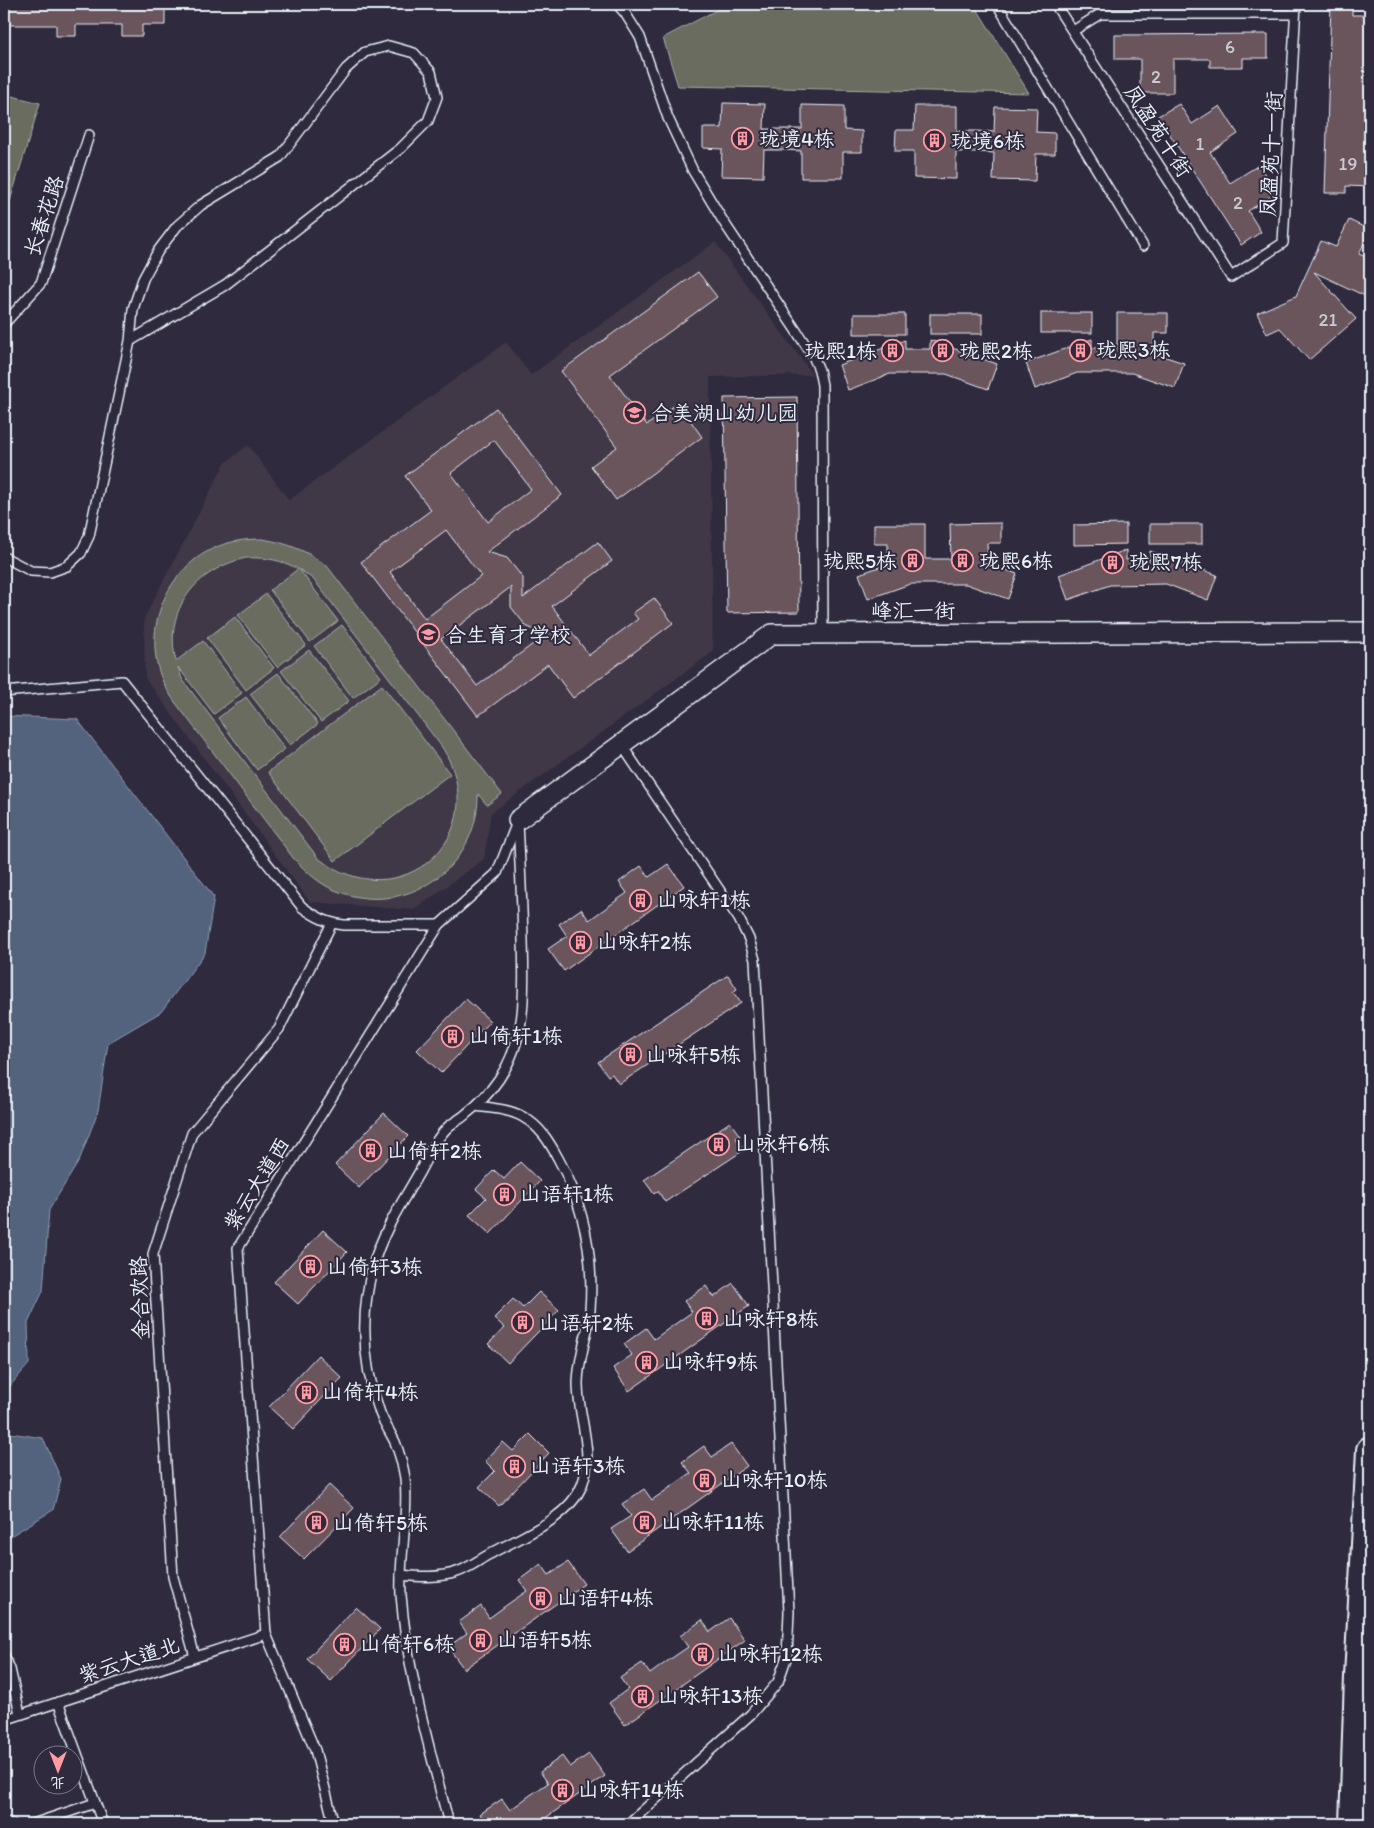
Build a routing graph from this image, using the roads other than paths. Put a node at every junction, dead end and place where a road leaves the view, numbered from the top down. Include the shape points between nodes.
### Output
1 (617, 4) edge
2 (997, 4) edge
3 (1055, 4) edge
4 (1296, 4) edge
5 (1295, 14) junction
6 (1073, 31) junction
7 (89, 135) dead end
8 (1144, 246) dead end
9 (1231, 277) joint
10 (4, 324) edge
11 (130, 341) junction
12 (4, 557) edge
13 (1370, 632) edge
14 (823, 633) junction
15 (4, 692) edge
16 (621, 744) junction
17 (518, 820) junction
18 (332, 924) junction
19 (439, 924) junction
20 (476, 1106) junction
21 (1370, 1450) edge
22 (401, 1576) junction
23 (266, 1634) junction
24 (4, 1655) edge
25 (195, 1657) junction
26 (58, 1702) junction
27 (20, 1714) junction
28 (4, 1720) edge
29 (95, 1803) junction
30 (4, 1821) edge
31 (12, 1824) edge
32 (33, 1824) edge
33 (103, 1824) edge
34 (334, 1824) edge
35 (450, 1824) edge
36 (628, 1824) edge
37 (1353, 1824) edge

1 - 14 lane via 640,37 668,118 693,171 819,370 822,385
2 - 8 lane
3 - 6 lane, 凤盈苑十街
4 - 5 lane, 凤盈苑十一街
5 - 6 lane via 1100,14
5 - 9 lane, 凤盈苑十一街 via 1284,243
6 - 9 lane, 凤盈苑十街
7 - 10 lane, 长春花路 via 41,283
11 - 11 lane via 134,309 143,279 177,226 201,204 280,157 346,69 365,52 389,46 414,53 431,72 436,97 428,121 401,148 225,285
11 - 12 lane via 89,536 81,553 68,566 50,572 31,571
13 - 14 street, 峰汇一街
14 - 16 street, 峰汇一街 via 772,634
15 - 18 lane via 122,681 302,907
16 - 17 street, 峰汇一街
16 - 36 lane via 739,919 755,960 789,1612 787,1656 778,1682 752,1714
17 - 19 lane, 紫云大道西 via 497,873
17 - 20 lane via 524,1010 511,1058 499,1079
18 - 19 lane
18 - 25 lane, 金合欢路 via 279,1029 192,1133 153,1254 173,1577
19 - 23 lane, 紫云大道西 via 238,1248
20 - 22 lane via 448,1127 436,1142 387,1229 373,1265 366,1303 365,1341 370,1379 381,1416 396,1445 404,1476 406,1508
20 - 22 lane via 522,1116 538,1128 571,1182 585,1224 591,1267 590,1311 578,1383 588,1464 582,1486 570,1505 553,1519 458,1572 430,1578
21 - 37 main road
22 - 35 lane via 404,1632 412,1673
23 - 25 lane, 紫云大道北
23 - 34 lane, 紫云大道西 via 315,1750
24 - 27 lane
25 - 26 lane, 紫云大道北
26 - 27 lane, 紫云大道北
26 - 29 lane
27 - 28 lane, 紫云大道北
29 - 32 lane
29 - 33 lane
30 - 31 lane

